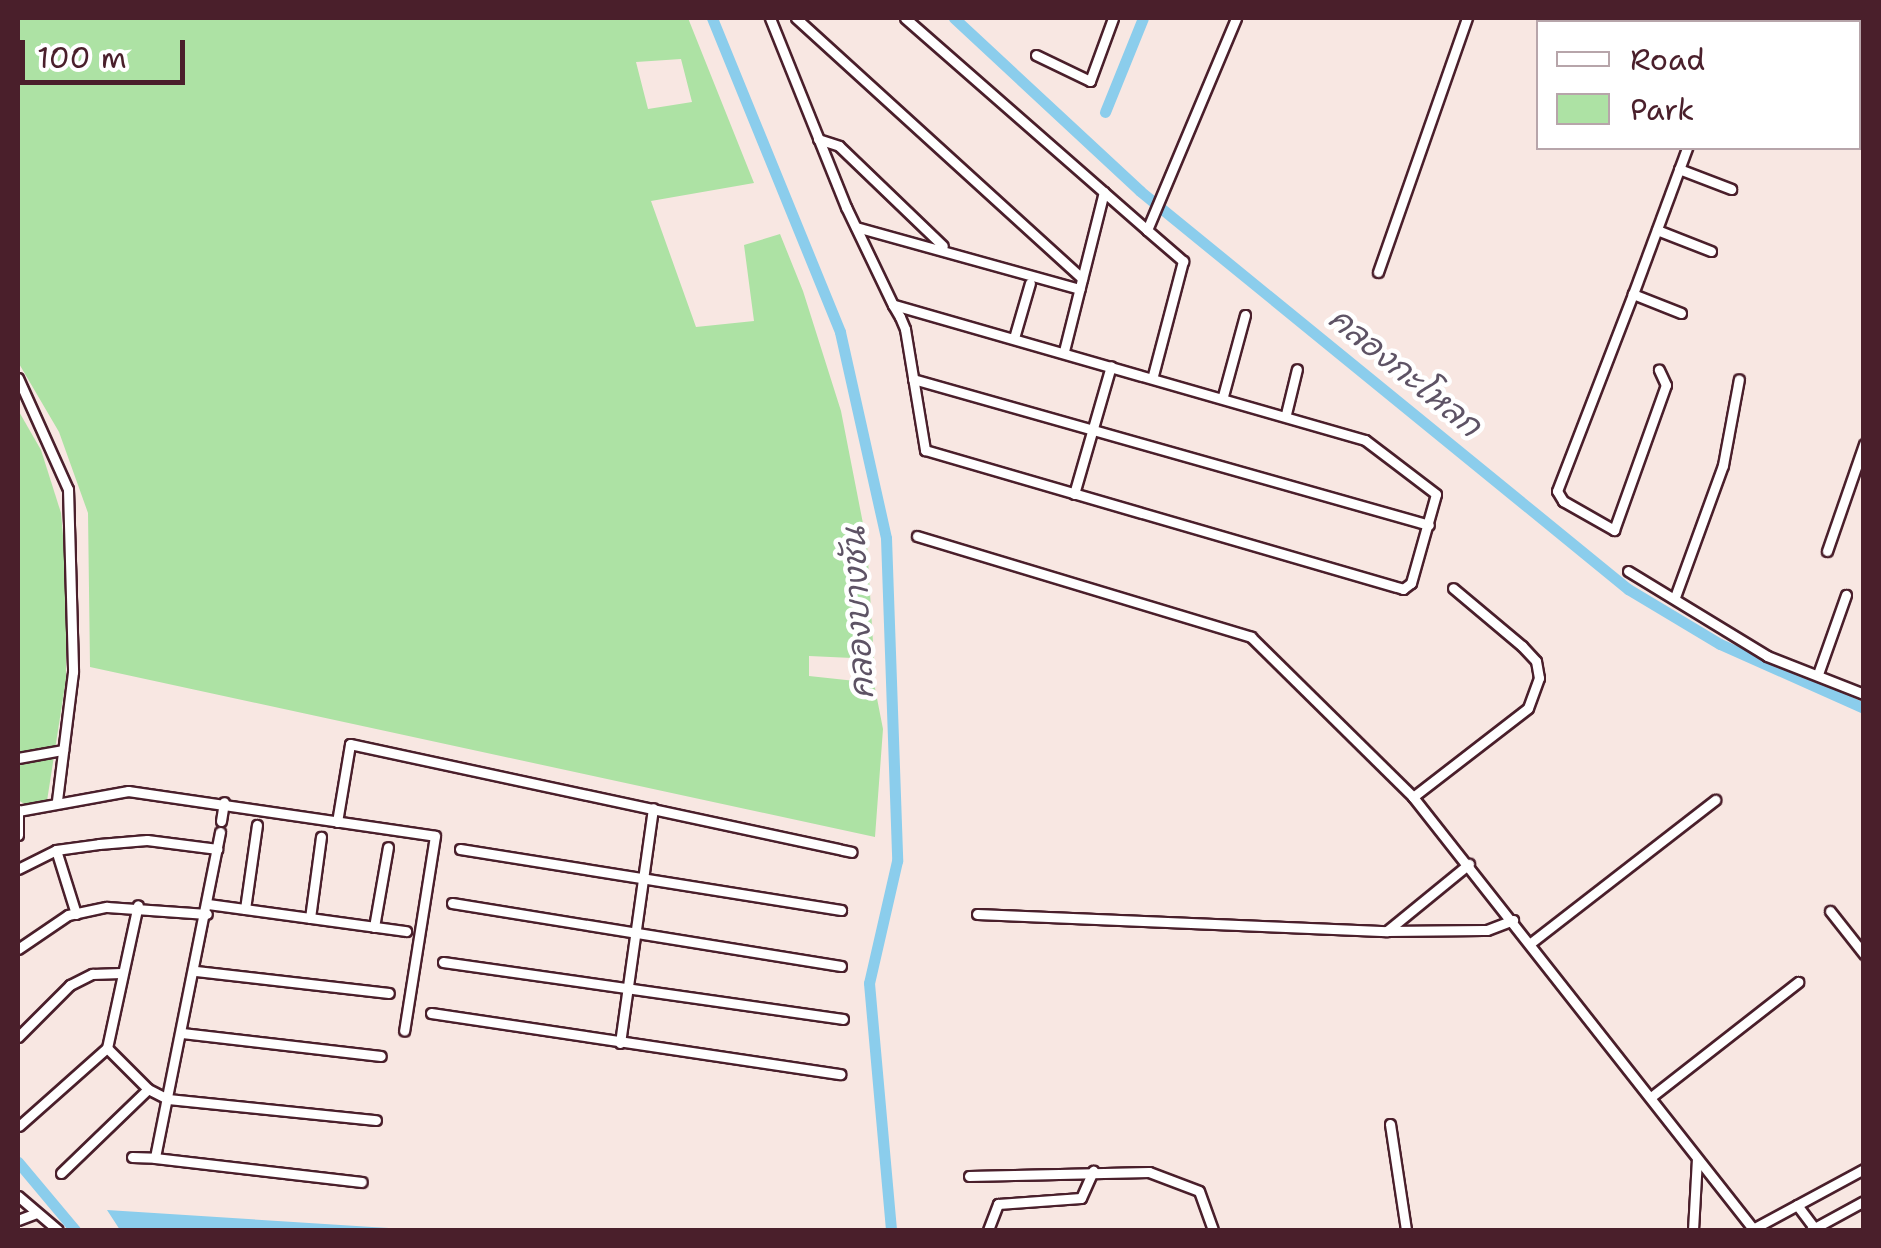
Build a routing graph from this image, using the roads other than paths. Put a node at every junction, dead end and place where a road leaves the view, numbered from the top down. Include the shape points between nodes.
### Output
1 (770, 18) edge
2 (796, 18) edge
3 (905, 18) edge
4 (1112, 18) edge
5 (1236, 18) edge
6 (1467, 18) edge
7 (1036, 56) dead end
8 (818, 139) junction
9 (1685, 150) edge
10 (1679, 168) junction
11 (1731, 190) dead end
12 (1104, 192) junction
13 (1149, 226) junction
14 (856, 227) junction
15 (1656, 230) junction
16 (946, 249) junction
17 (1711, 250) dead end
18 (1378, 272) dead end
19 (1030, 283) dead end
20 (1081, 283) junction
21 (1633, 294) junction
22 (893, 305) junction
23 (1681, 313) dead end
24 (1245, 315) dead end
25 (1014, 338) junction
26 (1064, 351) junction
27 (1111, 366) junction
28 (1297, 369) dead end
29 (1659, 370) dead end
30 (1153, 374) junction
31 (18, 378) edge
32 (913, 379) junction
33 (1739, 379) dead end
34 (1223, 396) junction
35 (1286, 414) junction
36 (1092, 430) junction
37 (1864, 444) edge
38 (1074, 494) junction
39 (1428, 525) junction
40 (917, 536) dead end
41 (1827, 551) dead end
42 (1628, 570) dead end
43 (1452, 588) dead end
44 (1846, 595) dead end
45 (1675, 598) junction
46 (1818, 674) junction
47 (1864, 694) edge
48 (64, 750) junction
49 (18, 758) edge
50 (1413, 796) junction
51 (1715, 800) dead end
52 (57, 801) junction
53 (224, 802) junction
54 (653, 808) junction
55 (18, 810) edge
56 (337, 822) junction
57 (257, 825) dead end
58 (18, 835) edge
59 (321, 838) dead end
60 (388, 848) dead end
61 (460, 848) dead end
62 (217, 849) junction
63 (56, 850) junction
64 (852, 852) dead end
65 (1469, 864) junction
66 (18, 869) edge
67 (642, 878) junction
68 (452, 903) dead end
69 (138, 905) junction
70 (208, 909) junction
71 (246, 909) junction
72 (841, 910) dead end
73 (1830, 911) dead end
74 (76, 914) junction
75 (977, 914) dead end
76 (310, 918) junction
77 (1513, 920) junction
78 (374, 927) junction
79 (406, 931) dead end
80 (1387, 931) junction
81 (634, 932) junction
82 (1532, 942) junction
83 (18, 948) edge
84 (1864, 954) edge
85 (443, 962) dead end
86 (841, 966) dead end
87 (196, 971) junction
88 (122, 974) junction
89 (1798, 982) dead end
90 (626, 988) junction
91 (390, 994) dead end
92 (430, 1013) dead end
93 (843, 1019) dead end
94 (404, 1032) dead end
95 (182, 1033) junction
96 (18, 1037) edge
97 (620, 1044) junction
98 (107, 1048) junction
99 (381, 1056) dead end
100 (840, 1074) dead end
101 (148, 1089) junction
102 (1651, 1098) junction
103 (168, 1099) junction
104 (376, 1120) dead end
105 (1390, 1124) dead end
106 (18, 1126) edge
107 (1697, 1156) junction
108 (132, 1157) dead end
109 (156, 1158) junction
110 (1864, 1169) edge
111 (1093, 1171) junction
112 (61, 1173) dead end
113 (969, 1176) dead end
114 (362, 1182) dead end
115 (18, 1196) edge
116 (1864, 1202) edge
117 (1796, 1205) junction
118 (36, 1213) junction
119 (18, 1220) edge
120 (58, 1230) edge
121 (988, 1230) edge
122 (1213, 1230) edge
123 (1406, 1230) edge
124 (1693, 1230) edge
125 (1752, 1230) edge
126 (1814, 1230) edge

1 - 8 street
2 - 20 street
3 - 12 street
4 - 7 street via 1090,81
5 - 13 street
6 - 18 street
8 - 14 street
8 - 16 street via 838,146
9 - 10 street
10 - 11 street
10 - 15 street
12 - 13 street
12 - 20 street
13 - 30 street via 1183,261
14 - 16 street
14 - 22 street
15 - 17 street
15 - 21 street
16 - 20 street
19 - 25 street
20 - 26 street
21 - 23 street
21 - 29 street via 1557,491 1614,530 1666,385
22 - 25 street
22 - 32 street
24 - 34 street
25 - 26 street
26 - 27 street
27 - 30 street
27 - 36 street
28 - 35 street
30 - 34 street
31 - 48 street via 68,489 73,672
32 - 36 street
32 - 38 street via 925,450
33 - 45 street via 1722,465
34 - 35 street
35 - 39 street via 1366,440 1386,454 1436,494
36 - 38 street
36 - 39 street
37 - 41 street
38 - 39 street via 1403,589
40 - 50 street via 1251,636
42 - 45 street
43 - 50 street via 1525,649 1539,678 1528,708
44 - 46 street
45 - 46 street via 1744,644
46 - 47 street
48 - 49 street
48 - 52 street
50 - 65 street
51 - 82 street
52 - 53 street via 128,791
52 - 55 street
53 - 56 street
53 - 62 street
54 - 56 street via 350,744
54 - 64 street
54 - 67 street
55 - 58 street
56 - 94 street via 434,836
57 - 71 street
59 - 76 street
60 - 78 street
61 - 67 street
62 - 63 street via 147,840
62 - 70 street
63 - 66 street
63 - 74 street
65 - 77 street
65 - 80 street
67 - 72 street
67 - 81 street
68 - 81 street
69 - 70 street
69 - 74 street
69 - 88 street
70 - 71 street
70 - 87 street
71 - 76 street
73 - 84 street
74 - 83 street via 35,932
75 - 80 street
76 - 78 street
77 - 80 street via 1487,930
77 - 82 street
78 - 79 street
81 - 86 street
81 - 90 street
82 - 102 street
85 - 90 street
87 - 91 street
87 - 95 street
88 - 96 street via 92,974 70,986
88 - 98 street
89 - 102 street
90 - 93 street
90 - 97 street
92 - 97 street
95 - 99 street
95 - 103 street
97 - 100 street
98 - 101 street
98 - 106 street
101 - 103 street
101 - 112 street
102 - 107 street
103 - 104 street
103 - 109 street
105 - 123 street
107 - 124 street
107 - 125 street
108 - 109 street
109 - 114 street
110 - 117 street
111 - 113 street
111 - 121 street via 1081,1198 998,1204
111 - 122 street via 1177,1179 1200,1191
115 - 118 street
116 - 126 street
117 - 125 street
117 - 126 street
118 - 119 street
118 - 120 street

